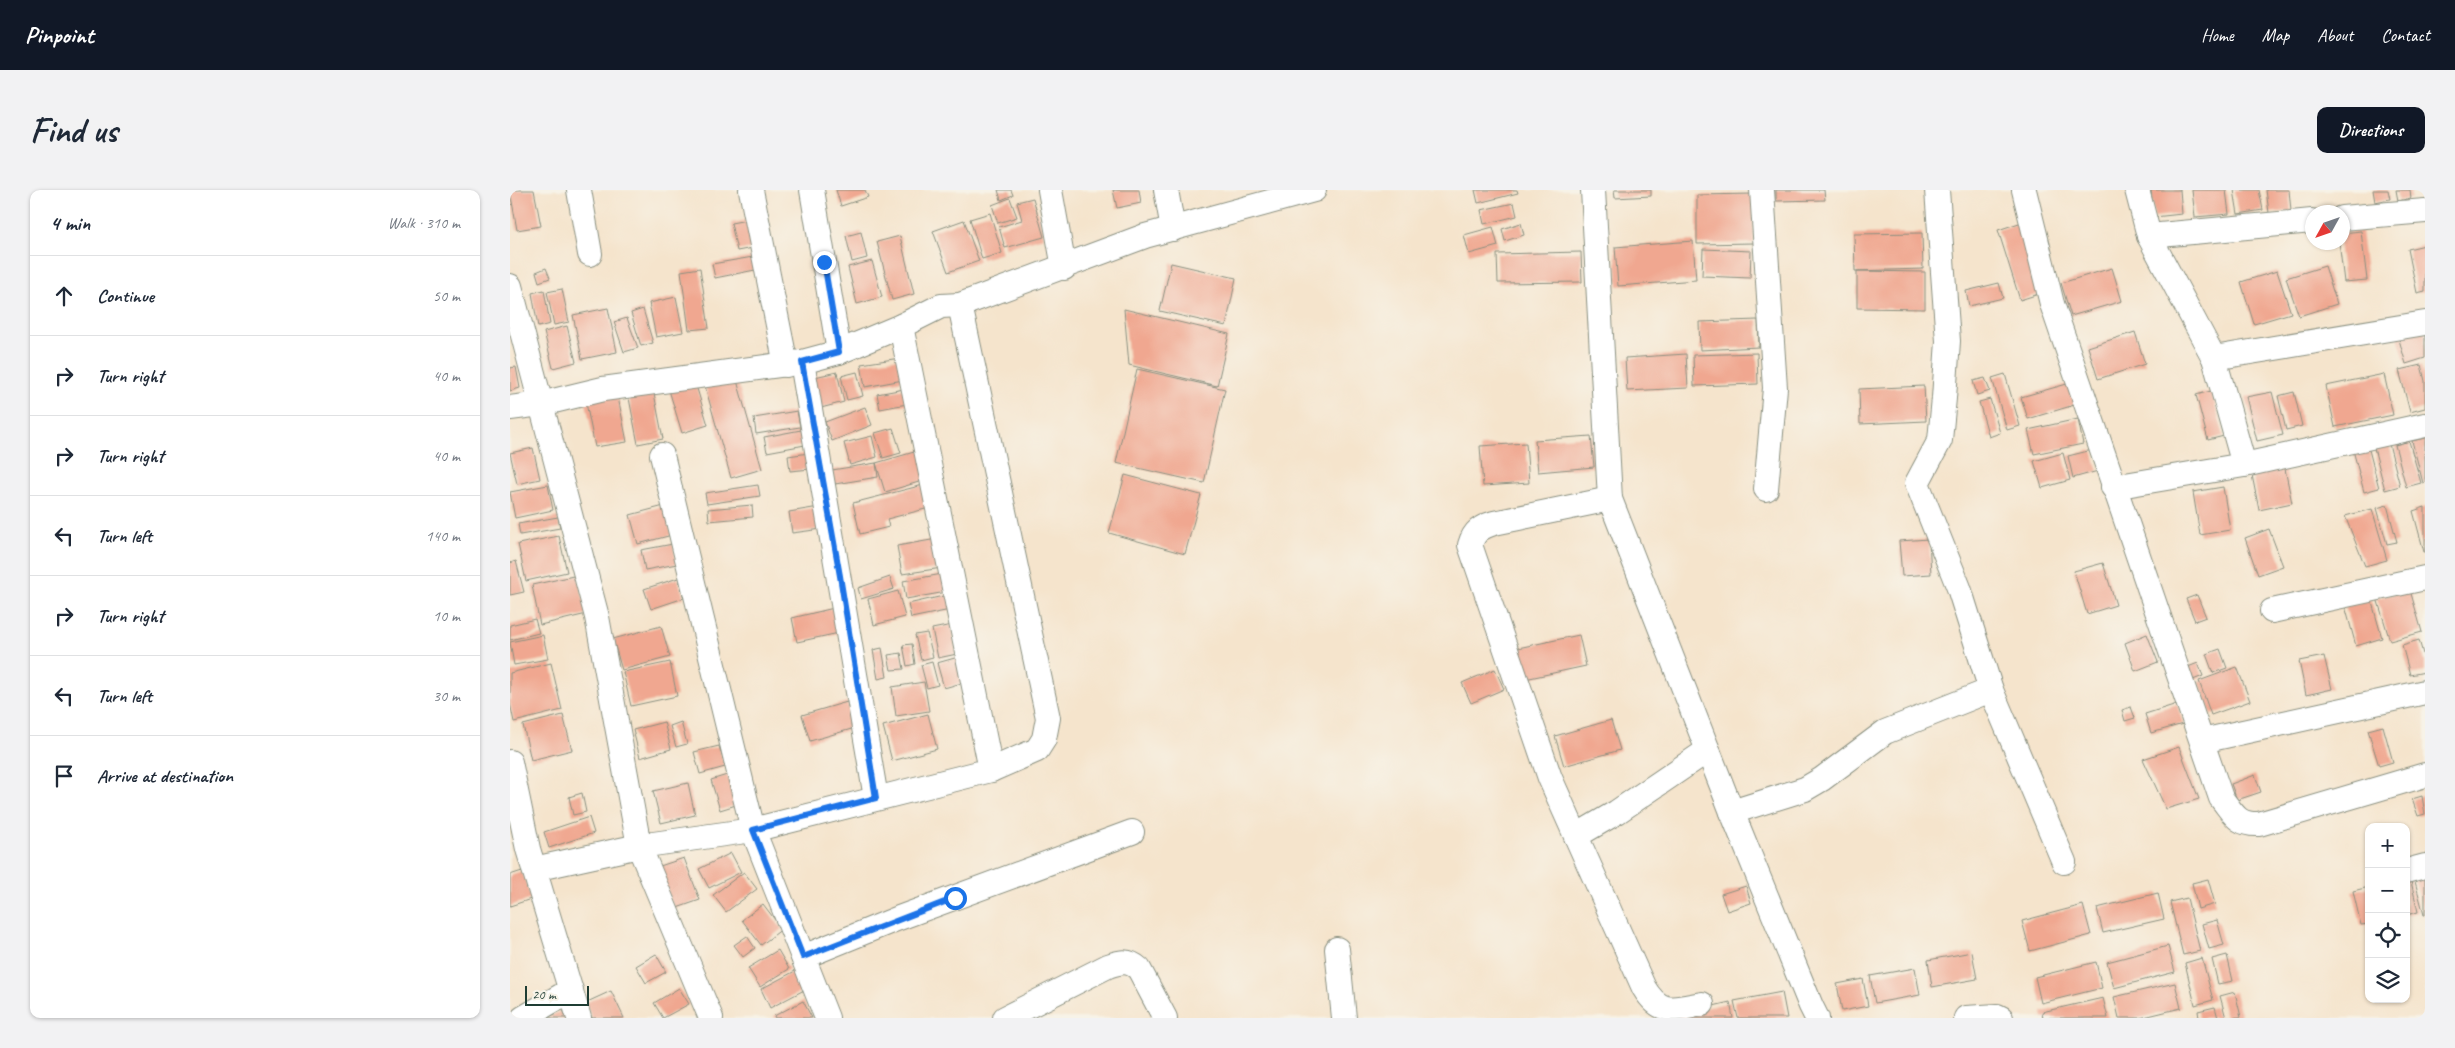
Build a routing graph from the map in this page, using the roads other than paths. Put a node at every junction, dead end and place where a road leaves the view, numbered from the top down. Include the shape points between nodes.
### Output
1 (579, 190) edge
2 (751, 190) edge
3 (812, 190) edge
4 (1050, 190) edge
5 (1166, 190) edge
6 (1314, 190) edge
7 (1593, 190) edge
8 (1762, 190) edge
9 (1937, 190) edge
10 (2024, 190) edge
11 (2136, 190) edge
12 (2425, 211) edge
13 (2350, 217) edge
14 (2305, 222) edge
15 (1173, 229) junction
16 (2149, 236) junction
17 (590, 254) dead end
18 (1064, 268) junction
19 (510, 286) edge
20 (960, 305) junction
21 (2425, 323) edge
22 (901, 326) junction
23 (839, 352) junction
24 (2214, 358) junction
25 (794, 363) junction
26 (541, 404) junction
27 (510, 408) edge
28 (2425, 425) edge
29 (662, 454) dead end
30 (2244, 465) junction
31 (2113, 487) junction
32 (1766, 489) dead end
33 (1610, 499) junction
34 (2425, 578) edge
35 (2272, 611) dead end
36 (1991, 690) junction
37 (2425, 692) edge
38 (2202, 741) junction
39 (1708, 750) junction
40 (511, 770) edge
41 (991, 770) junction
42 (2425, 775) edge
43 (876, 798) junction
44 (1732, 812) junction
45 (753, 830) junction
46 (1132, 832) dead end
47 (1576, 836) junction
48 (639, 846) junction
49 (524, 858) edge
50 (2064, 862) dead end
51 (2425, 866) edge
52 (2410, 870) edge
53 (1337, 949) dead end
54 (803, 957) junction
55 (571, 990) junction
56 (1702, 1004) dead end
57 (523, 1018) edge
58 (579, 1018) edge
59 (711, 1018) edge
60 (827, 1018) edge
61 (1005, 1018) edge
62 (1165, 1018) edge
63 (1344, 1018) edge
64 (1817, 1018) edge
65 (1966, 1018) edge
66 (2001, 1018) edge

1 - 17 street
2 - 25 street
3 - 23 street
4 - 18 street
5 - 15 street
6 - 15 street
7 - 33 street
8 - 32 street via 1776,388
9 - 36 street via 1948,341 1940,440 1917,483 1959,588
10 - 31 street via 2052,304
11 - 16 street
12 - 13 street
14 - 16 street
15 - 18 street via 1145,236
16 - 24 street
18 - 20 street
19 - 26 street
20 - 22 street via 941,306
20 - 41 street via 1048,718 1044,738 1036,750
21 - 24 street
22 - 23 street
22 - 41 street
23 - 25 street
24 - 30 street
25 - 26 street via 603,389
25 - 43 street via 840,576
26 - 27 street
26 - 48 street via 596,617
28 - 30 street
29 - 45 street
30 - 31 street
31 - 38 street
33 - 39 street
33 - 47 street via 1480,527 1470,545 1550,778
34 - 35 street
36 - 44 street via 1885,732 1804,789
36 - 50 street
37 - 38 street
38 - 42 street via 2221,798 2238,820 2247,824 2259,824
39 - 44 street
39 - 47 street
40 - 49 street
41 - 43 street
43 - 45 street
44 - 64 street
45 - 48 street
45 - 54 street
46 - 54 street
47 - 56 street via 1650,999 1670,1010
48 - 49 street
48 - 59 street
49 - 55 street
51 - 52 street
53 - 63 street
54 - 60 street
55 - 57 street
55 - 58 street
61 - 62 street via 1123,961 1132,962 1139,969
65 - 66 street

